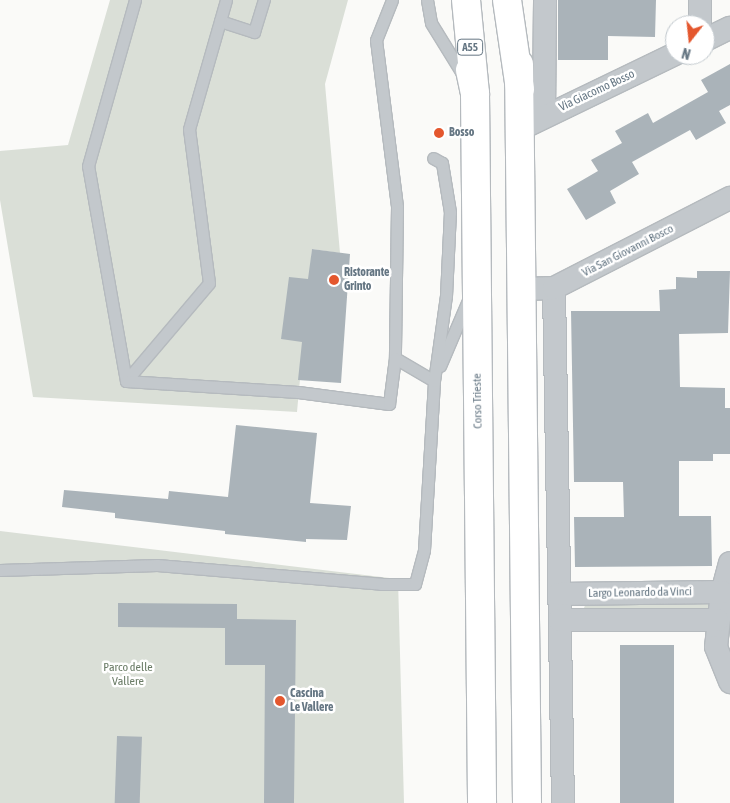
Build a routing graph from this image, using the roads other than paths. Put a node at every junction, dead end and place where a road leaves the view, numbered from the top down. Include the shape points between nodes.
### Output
1 (135, 0) edge
2 (226, 0) edge
3 (264, 0) edge
4 (392, 0) edge
5 (428, 0) edge
6 (456, 0) edge
7 (466, 0) edge
8 (508, 0) edge
9 (518, 0) edge
10 (545, 0) edge
11 (700, 0) edge
12 (700, 15) edge
13 (220, 21) junction
14 (730, 28) edge
15 (715, 35) edge
16 (665, 59) edge
17 (520, 89) junction
18 (474, 94) junction
19 (532, 123) junction
20 (433, 158) dead end
21 (730, 198) edge
22 (476, 280) junction
23 (554, 288) junction
24 (522, 289) junction
25 (395, 358) junction
26 (126, 380) junction
27 (434, 381) junction
28 (730, 563) edge
29 (0, 570) edge
30 (722, 592) junction
31 (559, 594) junction
32 (560, 620) junction
33 (717, 620) junction
34 (730, 682) edge
35 (482, 803) edge
36 (527, 803) edge
37 (563, 803) edge

1 - 26 lane via 88,166
2 - 13 lane
3 - 13 lane via 254,32
4 - 25 lane via 376,40 397,207
5 - 18 lane via 431,23
6 - 18 main road, Corso Trieste
7 - 18 main road, A55
8 - 17 main road
9 - 17 main road
10 - 19 street
11 - 12 street
13 - 26 lane via 189,129 209,283
14 - 15 street
16 - 19 street, Via Giacomo Bosso
17 - 19 main road
18 - 22 main road, Corso Trieste
19 - 24 main road
20 - 27 lane via 442,163 450,212 446,296
21 - 23 street, Via San Giovanni Bosco
22 - 27 lane
22 - 35 main road, Corso Trieste
23 - 24 street, Via San Giovanni Bosco
23 - 31 street
24 - 36 main road
25 - 26 lane via 389,404 298,392
25 - 27 lane
27 - 29 lane via 424,550 415,584 157,565
28 - 30 street
30 - 31 street, Largo Leonardo da Vinci
30 - 33 street
31 - 32 street
32 - 33 street
32 - 37 street
33 - 34 street via 716,646

